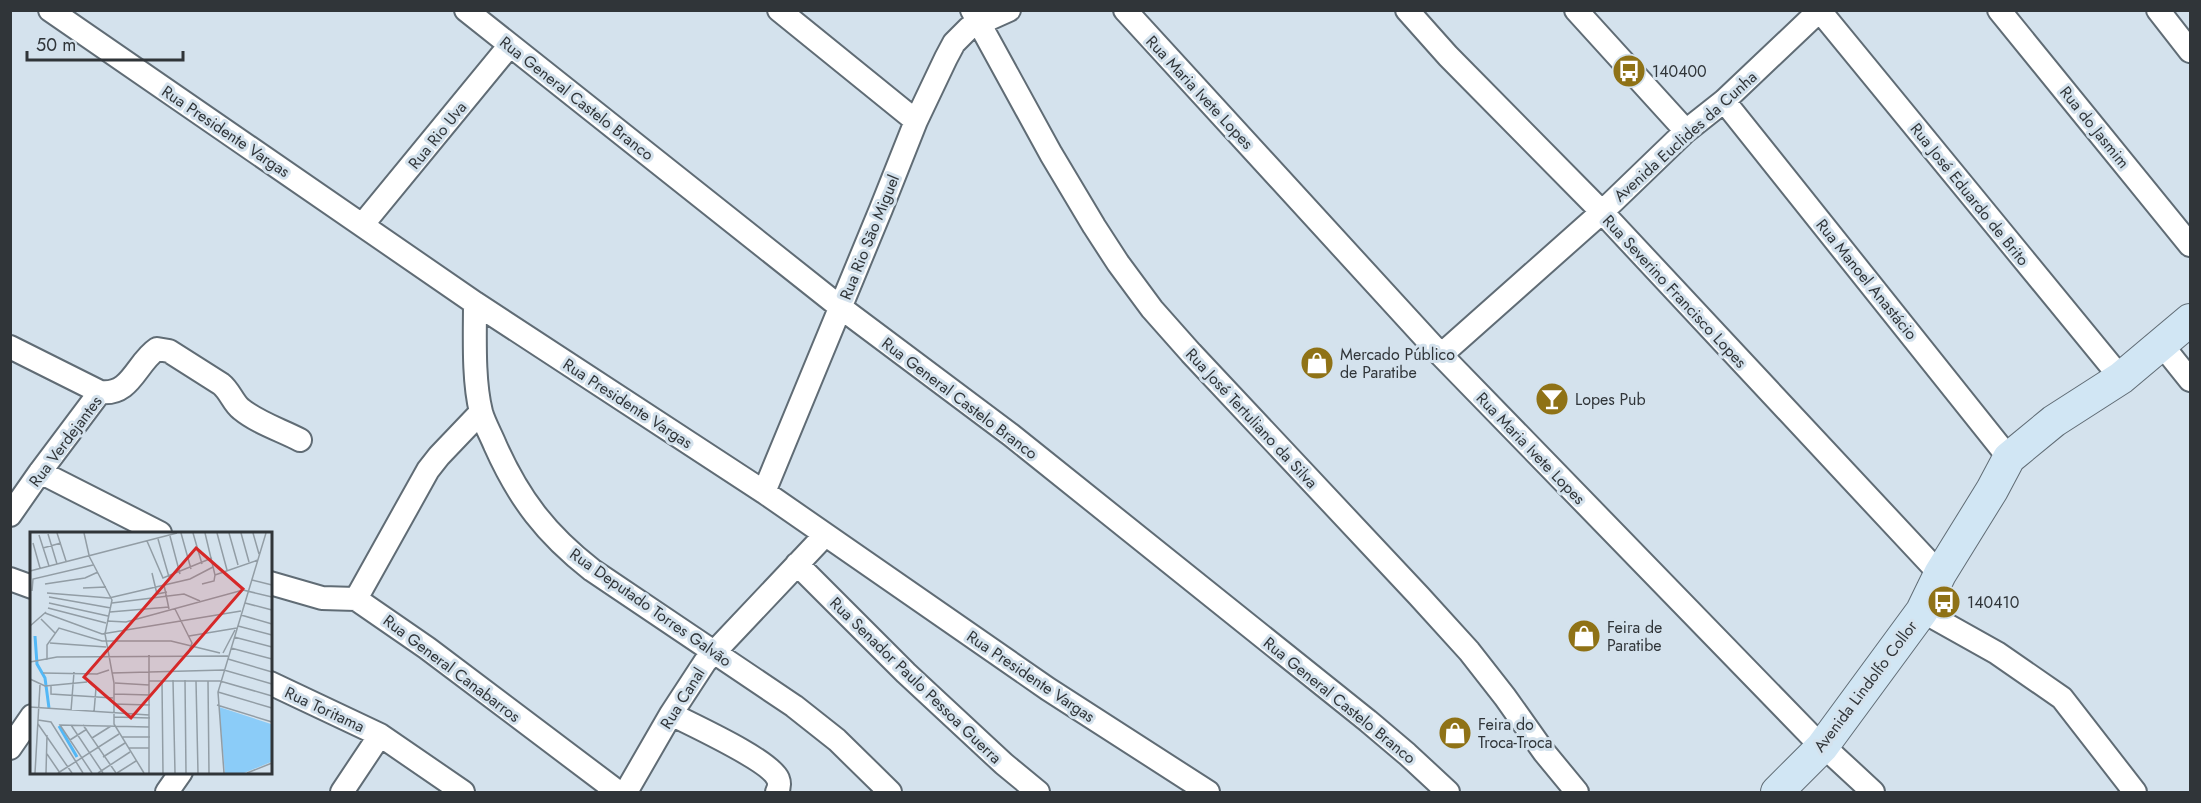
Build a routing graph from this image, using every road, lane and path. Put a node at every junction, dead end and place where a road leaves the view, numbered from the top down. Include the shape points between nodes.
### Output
1 (50, 10) edge
2 (466, 10) edge
3 (779, 10) edge
4 (1009, 10) edge
5 (1125, 10) edge
6 (1407, 10) edge
7 (1999, 10) edge
8 (2158, 10) edge
9 (1820, 11) edge
10 (1580, 12) edge
11 (975, 16) edge
12 (510, 45) junction
13 (2190, 51) edge
14 (1724, 101) junction
15 (916, 121) junction
16 (1686, 131) junction
17 (1602, 212) junction
18 (363, 224) junction
19 (2190, 245) edge
20 (475, 303) junction
21 (840, 308) junction
22 (2190, 321) edge
23 (2162, 345) junction
24 (10, 347) edge
25 (1441, 355) junction
26 (2121, 378) junction
27 (2190, 380) edge
28 (100, 392) junction
29 (481, 412) junction
30 (300, 440) dead end
31 (2009, 458) junction
32 (40, 472) junction
33 (764, 492) junction
34 (10, 515) edge
35 (158, 532) edge
36 (825, 534) junction
37 (797, 564) junction
38 (1940, 574) junction
39 (10, 579) edge
40 (272, 584) edge
41 (30, 586) edge
42 (356, 599) junction
43 (1922, 611) junction
44 (715, 653) junction
45 (272, 684) edge
46 (671, 714) junction
47 (30, 719) edge
48 (380, 735) junction
49 (1822, 747) junction
50 (10, 748) edge
51 (180, 773) edge
52 (778, 789) edge
53 (167, 792) edge
54 (342, 792) edge
55 (463, 792) edge
56 (618, 792) edge
57 (626, 792) edge
58 (890, 792) edge
59 (1038, 792) edge
60 (1208, 792) edge
61 (1448, 792) edge
62 (1577, 792) edge
63 (1777, 792) edge
64 (1873, 792) edge
65 (2135, 792) edge

1 - 18 street, Rua Presidente Vargas
2 - 12 street, Rua General Castelo Branco
3 - 15 street
4 - 11 street, Rua Rio São Miguel
5 - 25 street, Rua Maria Ivete Lopes
6 - 17 street, Rua Severino Francisco Lopes
7 - 19 street, Rua do Jasmim
8 - 13 street
9 - 14 street, Avenida Euclides da Cunha
9 - 26 street, Rua José Eduardo de Brito
10 - 16 street
11 - 15 street, Rua Rio São Miguel via 954,43
11 - 62 street, Rua José Tertuliano da Silva via 1094,226 1152,309 1469,651
12 - 18 street, Rua Rio Uva
12 - 21 street, Rua General Castelo Branco
14 - 16 street, Avenida Euclides da Cunha
14 - 31 street, Rua Manoel Anastácio
15 - 21 street, Rua Rio São Miguel
16 - 17 street, Avenida Euclides da Cunha
17 - 25 street, Avenida Euclides da Cunha
17 - 38 street, Rua Severino Francisco Lopes
18 - 20 street, Rua Presidente Vargas
20 - 29 street, Rua Deputado Torres Galvão
20 - 33 street, Rua Presidente Vargas
21 - 33 street, Rua Rio São Miguel
21 - 61 street, Rua General Castelo Branco via 1011,435 1368,721
22 - 23 main road, Avenida Lindolfo Collor
23 - 26 main road, Avenida Lindolfo Collor
23 - 27 street
24 - 28 street
25 - 49 street, Rua Maria Ivete Lopes
26 - 31 main road, Avenida Lindolfo Collor via 2054,421
28 - 30 street, Rua Verdejantes via 117,391 154,351 163,349 221,384 241,409
28 - 32 street, Rua Verdejantes
29 - 42 street via 428,470
29 - 44 street, Rua Deputado Torres Galvão via 505,468 550,534 592,570
31 - 38 main road, Avenida Lindolfo Collor
32 - 34 street, Rua Verdejantes
32 - 35 street
33 - 36 street, Rua Presidente Vargas
36 - 37 street, Rua Canal
36 - 60 street, Rua Presidente Vargas via 1048,688
37 - 44 street, Rua Canal
37 - 59 street, Rua Senador Paulo Pessoa Guerra via 906,673
38 - 43 main road, Avenida Lindolfo Collor
39 - 41 street
40 - 42 street via 322,598
42 - 56 street, Rua General Canabarros
43 - 49 main road, Avenida Lindolfo Collor
43 - 65 street via 1997,653 2062,698
44 - 46 street, Rua Canal via 698,671
44 - 58 street, Rua Deputado Torres Galvão via 837,740
45 - 48 street, Rua Toritama
46 - 52 street via 765,765 778,779
46 - 57 street, Rua Canal
47 - 50 street
48 - 54 street, Rua Toritama
48 - 55 street, Rua Toritama
49 - 63 main road, Avenida Lindolfo Collor
49 - 64 street, Rua Maria Ivete Lopes
51 - 53 street

